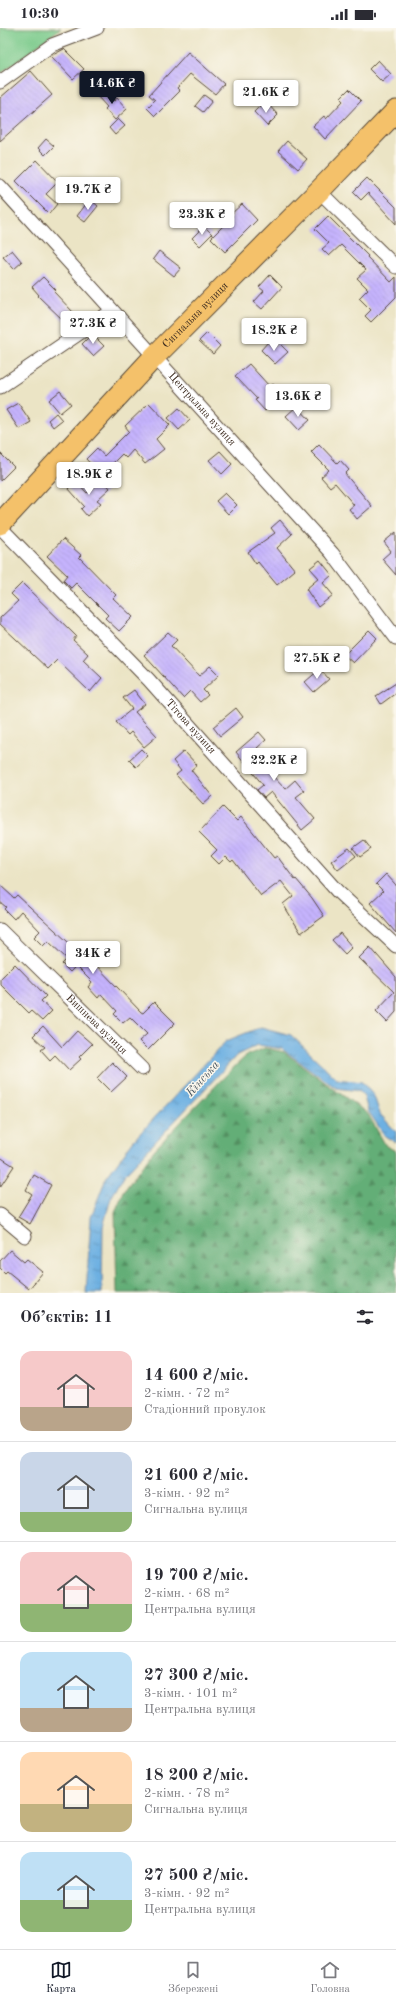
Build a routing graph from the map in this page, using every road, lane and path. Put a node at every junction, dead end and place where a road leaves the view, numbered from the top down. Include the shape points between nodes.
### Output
1 (97, 28) edge
2 (0, 82) edge
3 (396, 111) edge
4 (0, 186) edge
5 (319, 191) junction
6 (396, 267) edge
7 (112, 311) junction
8 (154, 357) junction
9 (0, 387) edge
10 (0, 526) edge
11 (396, 638) edge
12 (0, 930) edge
13 (396, 946) edge
14 (142, 1069) dead end
15 (0, 1216) edge
16 (25, 1236) dead end

1 - 2 street via 52,45
3 - 5 main road, Сигнальна вулиця
4 - 7 street, Центральна вулиця
5 - 6 street
5 - 8 main road, Сигнальна вулиця
7 - 8 street, Центральна вулиця
7 - 9 street
8 - 10 main road, Сигнальна вулиця
8 - 11 street, Центральна вулиця via 332,552
10 - 13 street, Тітова вулиця via 149,680 336,891
12 - 14 street, Вишнева вулиця
15 - 16 street

